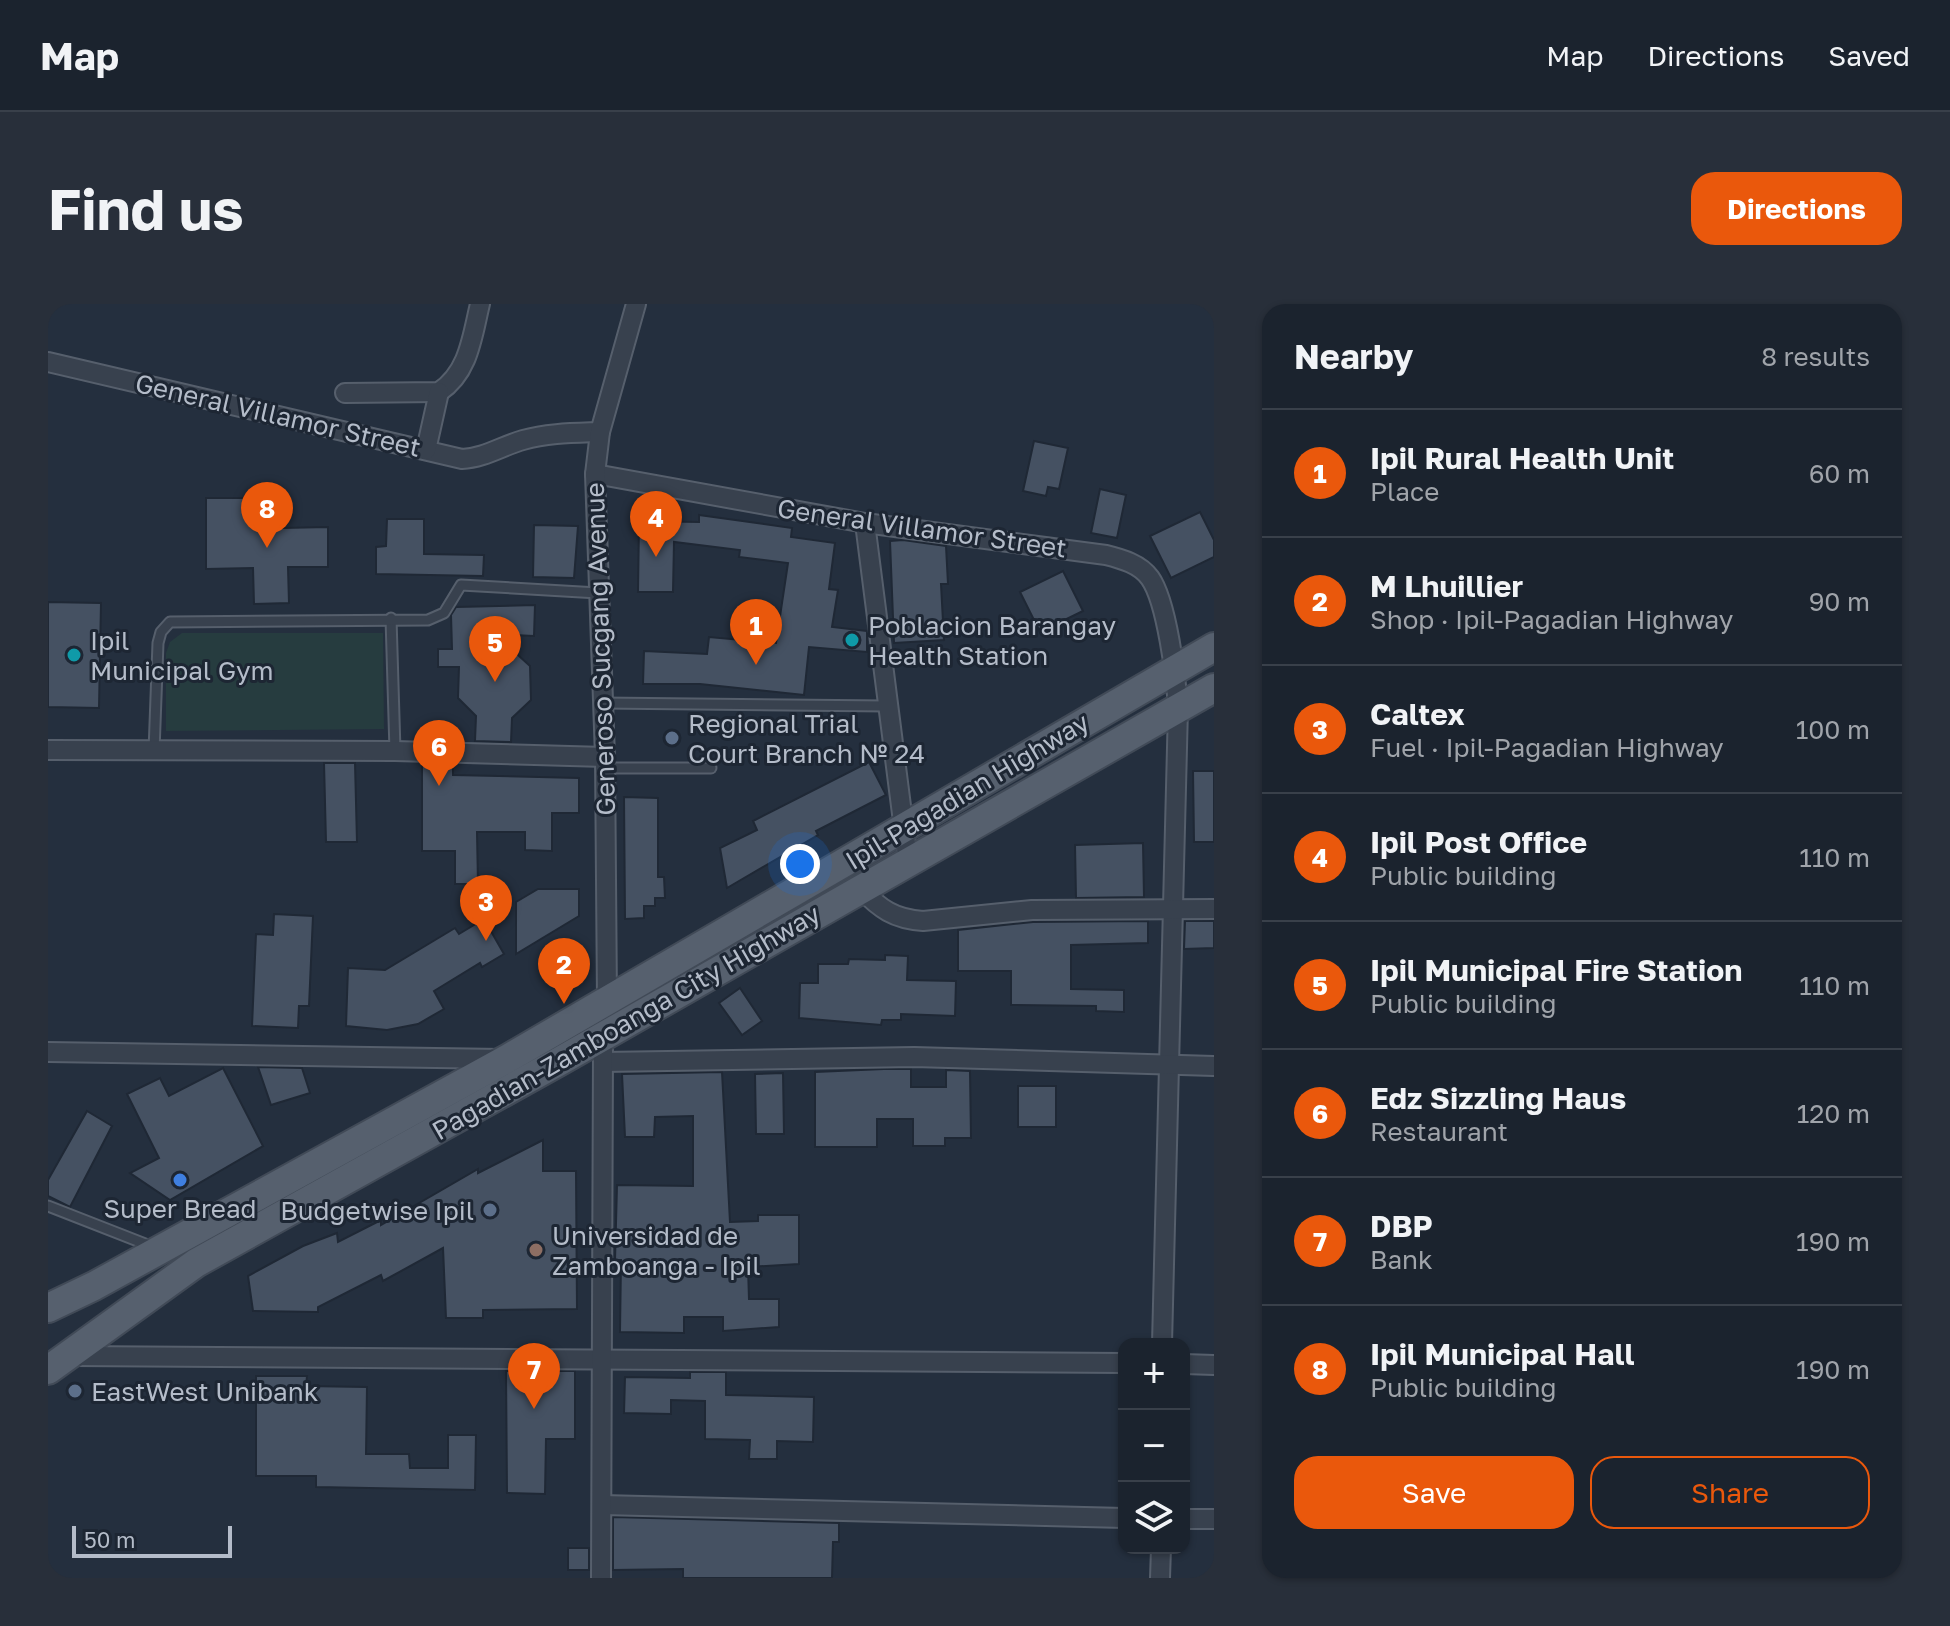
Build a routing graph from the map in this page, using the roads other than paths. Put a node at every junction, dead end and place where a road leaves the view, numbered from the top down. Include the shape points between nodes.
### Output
1 (480, 304) edge
2 (636, 304) edge
3 (48, 362) edge
4 (439, 392) junction
5 (345, 393) dead end
6 (600, 432) junction
7 (426, 450) junction
8 (595, 474) junction
9 (865, 523) junction
10 (598, 593) junction
11 (391, 618) junction
12 (1214, 647) edge
13 (1175, 669) junction
14 (1214, 688) edge
15 (603, 703) junction
16 (886, 706) junction
17 (1178, 708) junction
18 (48, 750) edge
19 (154, 751) junction
20 (395, 751) junction
21 (605, 763) junction
22 (711, 768) dead end
23 (903, 827) junction
24 (908, 861) junction
25 (860, 888) junction
26 (1214, 909) edge
27 (1172, 910) junction
28 (607, 1000) junction
29 (603, 1049) junction
30 (48, 1052) edge
31 (507, 1059) junction
32 (560, 1061) junction
33 (1169, 1066) junction
34 (1214, 1066) edge
35 (251, 1200) junction
36 (48, 1206) edge
37 (265, 1225) junction
38 (160, 1250) junction
39 (48, 1308) edge
40 (1162, 1338) edge
41 (603, 1359) junction
42 (60, 1363) edge
43 (1118, 1363) edge
44 (1190, 1364) edge
45 (1214, 1365) edge
46 (602, 1505) junction
47 (1118, 1518) edge
48 (1190, 1519) edge
49 (1214, 1519) edge
50 (1161, 1554) edge
51 (601, 1578) edge
52 (1160, 1578) edge

1 - 4 street via 460,372
2 - 6 street, Generoso Sucgang Avenue
3 - 7 street, General Villamor Street
4 - 5 street
4 - 7 street
6 - 7 street, General Villamor Street via 525,439 478,458
6 - 8 street, Generoso Sucgang Avenue
8 - 9 street, General Villamor Street
8 - 10 street, Generoso Sucgang Avenue
9 - 13 street, General Villamor Street via 1122,559 1139,567 1151,579
9 - 16 street
10 - 11 lane via 461,585 450,607 437,617
10 - 15 street, Generoso Sucgang Avenue
11 - 19 lane via 170,622 158,643
11 - 20 lane
12 - 13 main road, Ipil-Pagadian Highway
13 - 17 street, General Villamor Street
13 - 23 main road, Ipil-Pagadian Highway
14 - 17 main road, Pagadian-Zamboanga City Highway
15 - 16 lane
15 - 21 street, Generoso Sucgang Avenue
16 - 23 street
17 - 24 main road, Pagadian-Zamboanga City Highway
17 - 27 street, General Villamor Street
18 - 19 street
19 - 20 street
20 - 21 street
21 - 22 lane
21 - 28 street, Generoso Sucgang Avenue
23 - 24 street
23 - 28 main road, Ipil-Pagadian Highway
24 - 25 main road, Pagadian-Zamboanga City Highway
25 - 27 street via 880,910 907,920 1032,910
25 - 29 main road, Pagadian-Zamboanga City Highway
26 - 27 street
27 - 33 street, General Villamor Street
28 - 31 main road, Ipil-Pagadian Highway
29 - 32 main road, Pagadian-Zamboanga City Highway
29 - 33 street
29 - 41 street
30 - 31 street
31 - 32 street
31 - 35 main road, Ipil-Pagadian Highway
32 - 37 main road, Pagadian-Zamboanga City Highway
33 - 34 street
33 - 40 street, General Villamor Street
35 - 37 main road
35 - 38 main road, Ipil-Pagadian Highway
36 - 38 lane
37 - 42 main road, Pagadian-Zamboanga City Highway via 160,1287
38 - 39 main road, Ipil-Pagadian Highway
41 - 42 street
41 - 43 street
41 - 46 street
44 - 45 street
46 - 47 street
46 - 51 street
48 - 49 street
50 - 52 street

